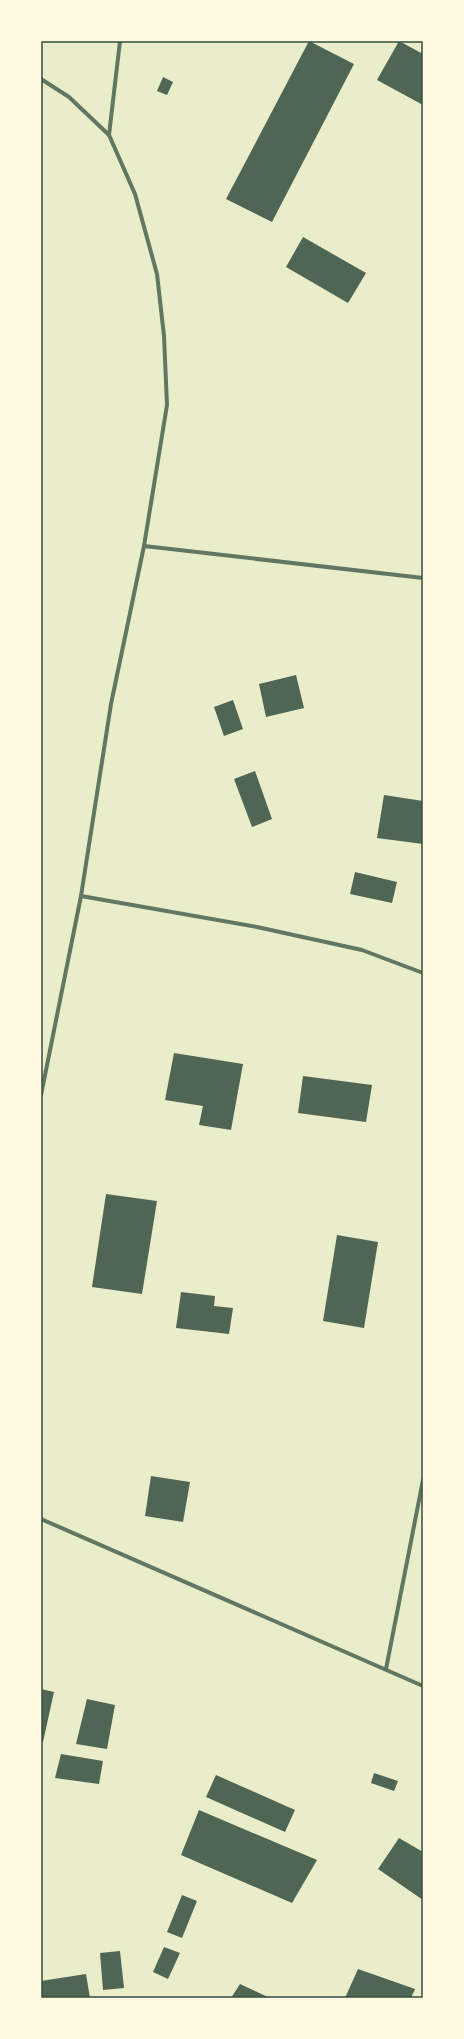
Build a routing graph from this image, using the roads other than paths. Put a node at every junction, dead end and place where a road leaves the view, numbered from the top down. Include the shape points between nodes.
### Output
1 (120, 41) edge
2 (41, 79) edge
3 (109, 135) junction
4 (144, 546) junction
5 (423, 578) edge
6 (81, 896) junction
7 (423, 973) edge
8 (41, 1095) edge
9 (423, 1480) edge
10 (41, 1519) edge
11 (386, 1669) junction
12 (423, 1686) edge

1 - 3 street
2 - 3 street via 69,97
3 - 4 street via 137,201 157,274 164,336 167,405
4 - 5 street
4 - 6 street via 111,704
6 - 7 street via 257,927 355,948
6 - 8 street
9 - 11 street
10 - 11 street
11 - 12 street

